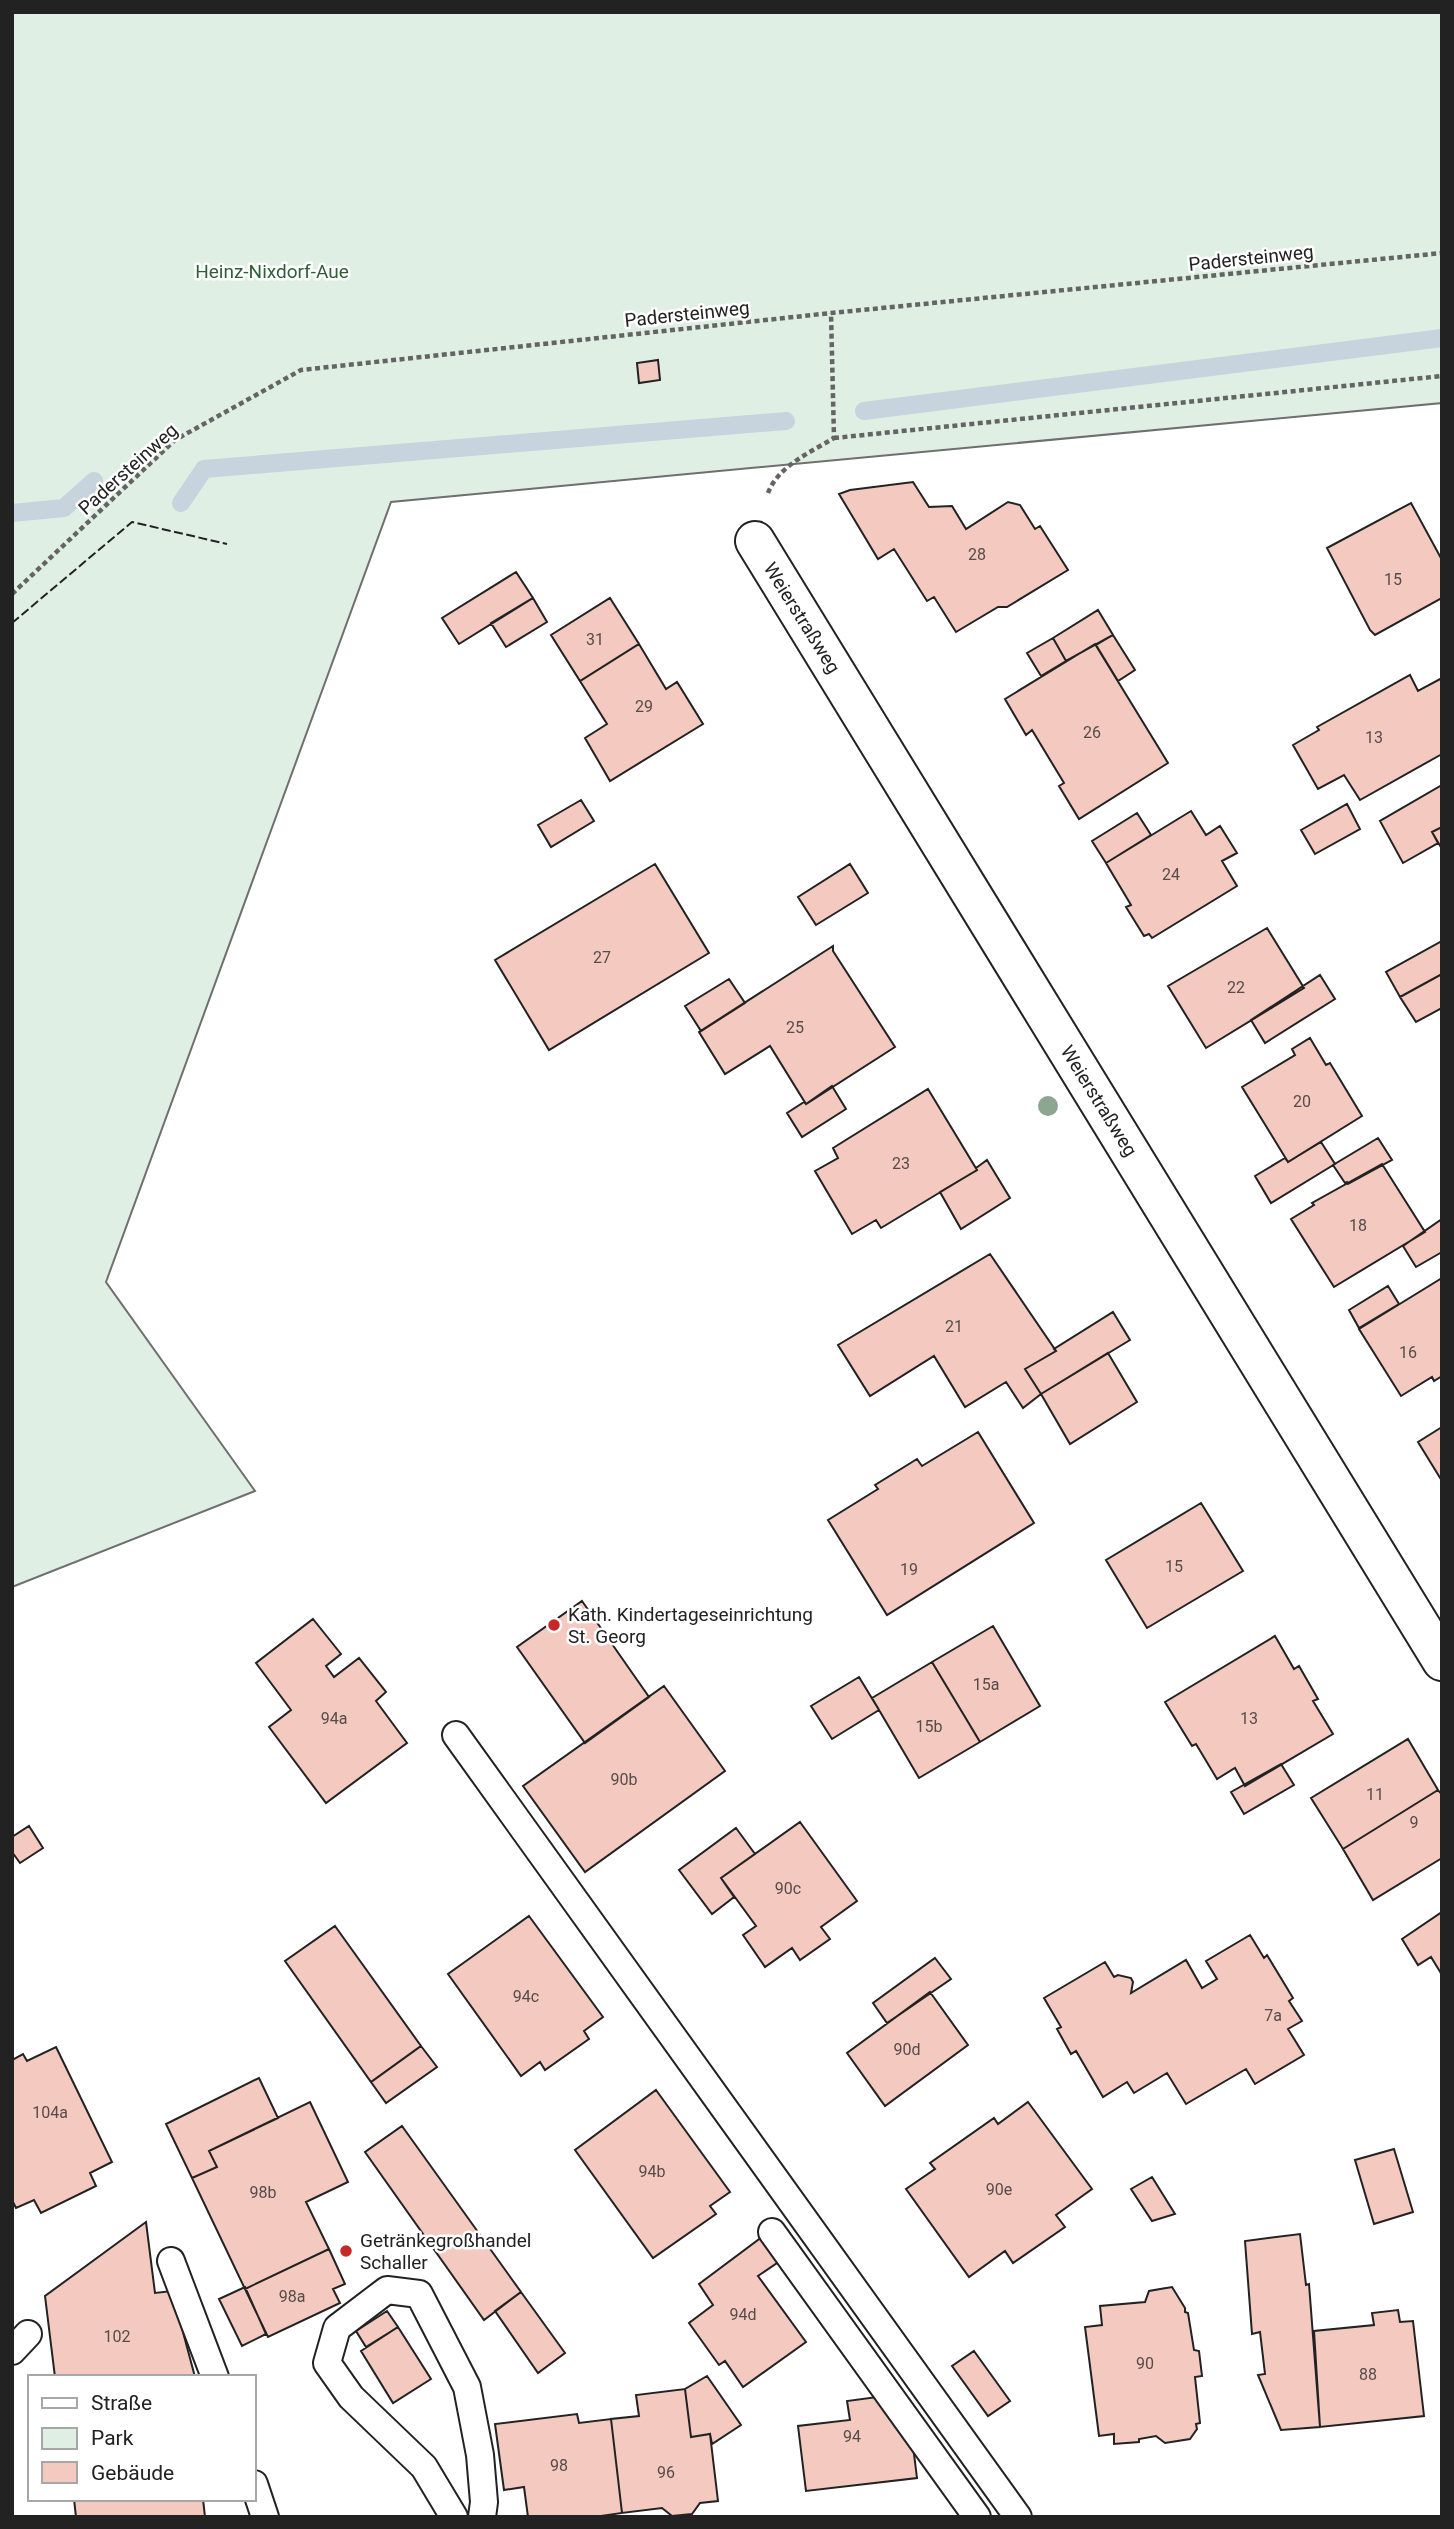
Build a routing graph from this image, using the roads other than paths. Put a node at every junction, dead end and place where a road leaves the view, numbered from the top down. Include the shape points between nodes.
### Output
1 (755, 541) road end
2 (1442, 1661) edge
3 (456, 1735) dead end
4 (772, 2232) dead end
5 (171, 2261) dead end
6 (214, 2375) edge
7 (256, 2490) edge
8 (265, 2517) edge
9 (454, 2517) edge
10 (482, 2517) edge
11 (977, 2517) edge
12 (1018, 2517) edge

1 - 2 street, Weierstraßweg
3 - 12 lane
4 - 11 lane
5 - 6 lane
7 - 8 lane
9 - 10 lane via 424,2467 351,2398 327,2363 337,2328 387,2290 419,2294 467,2387 480,2455

